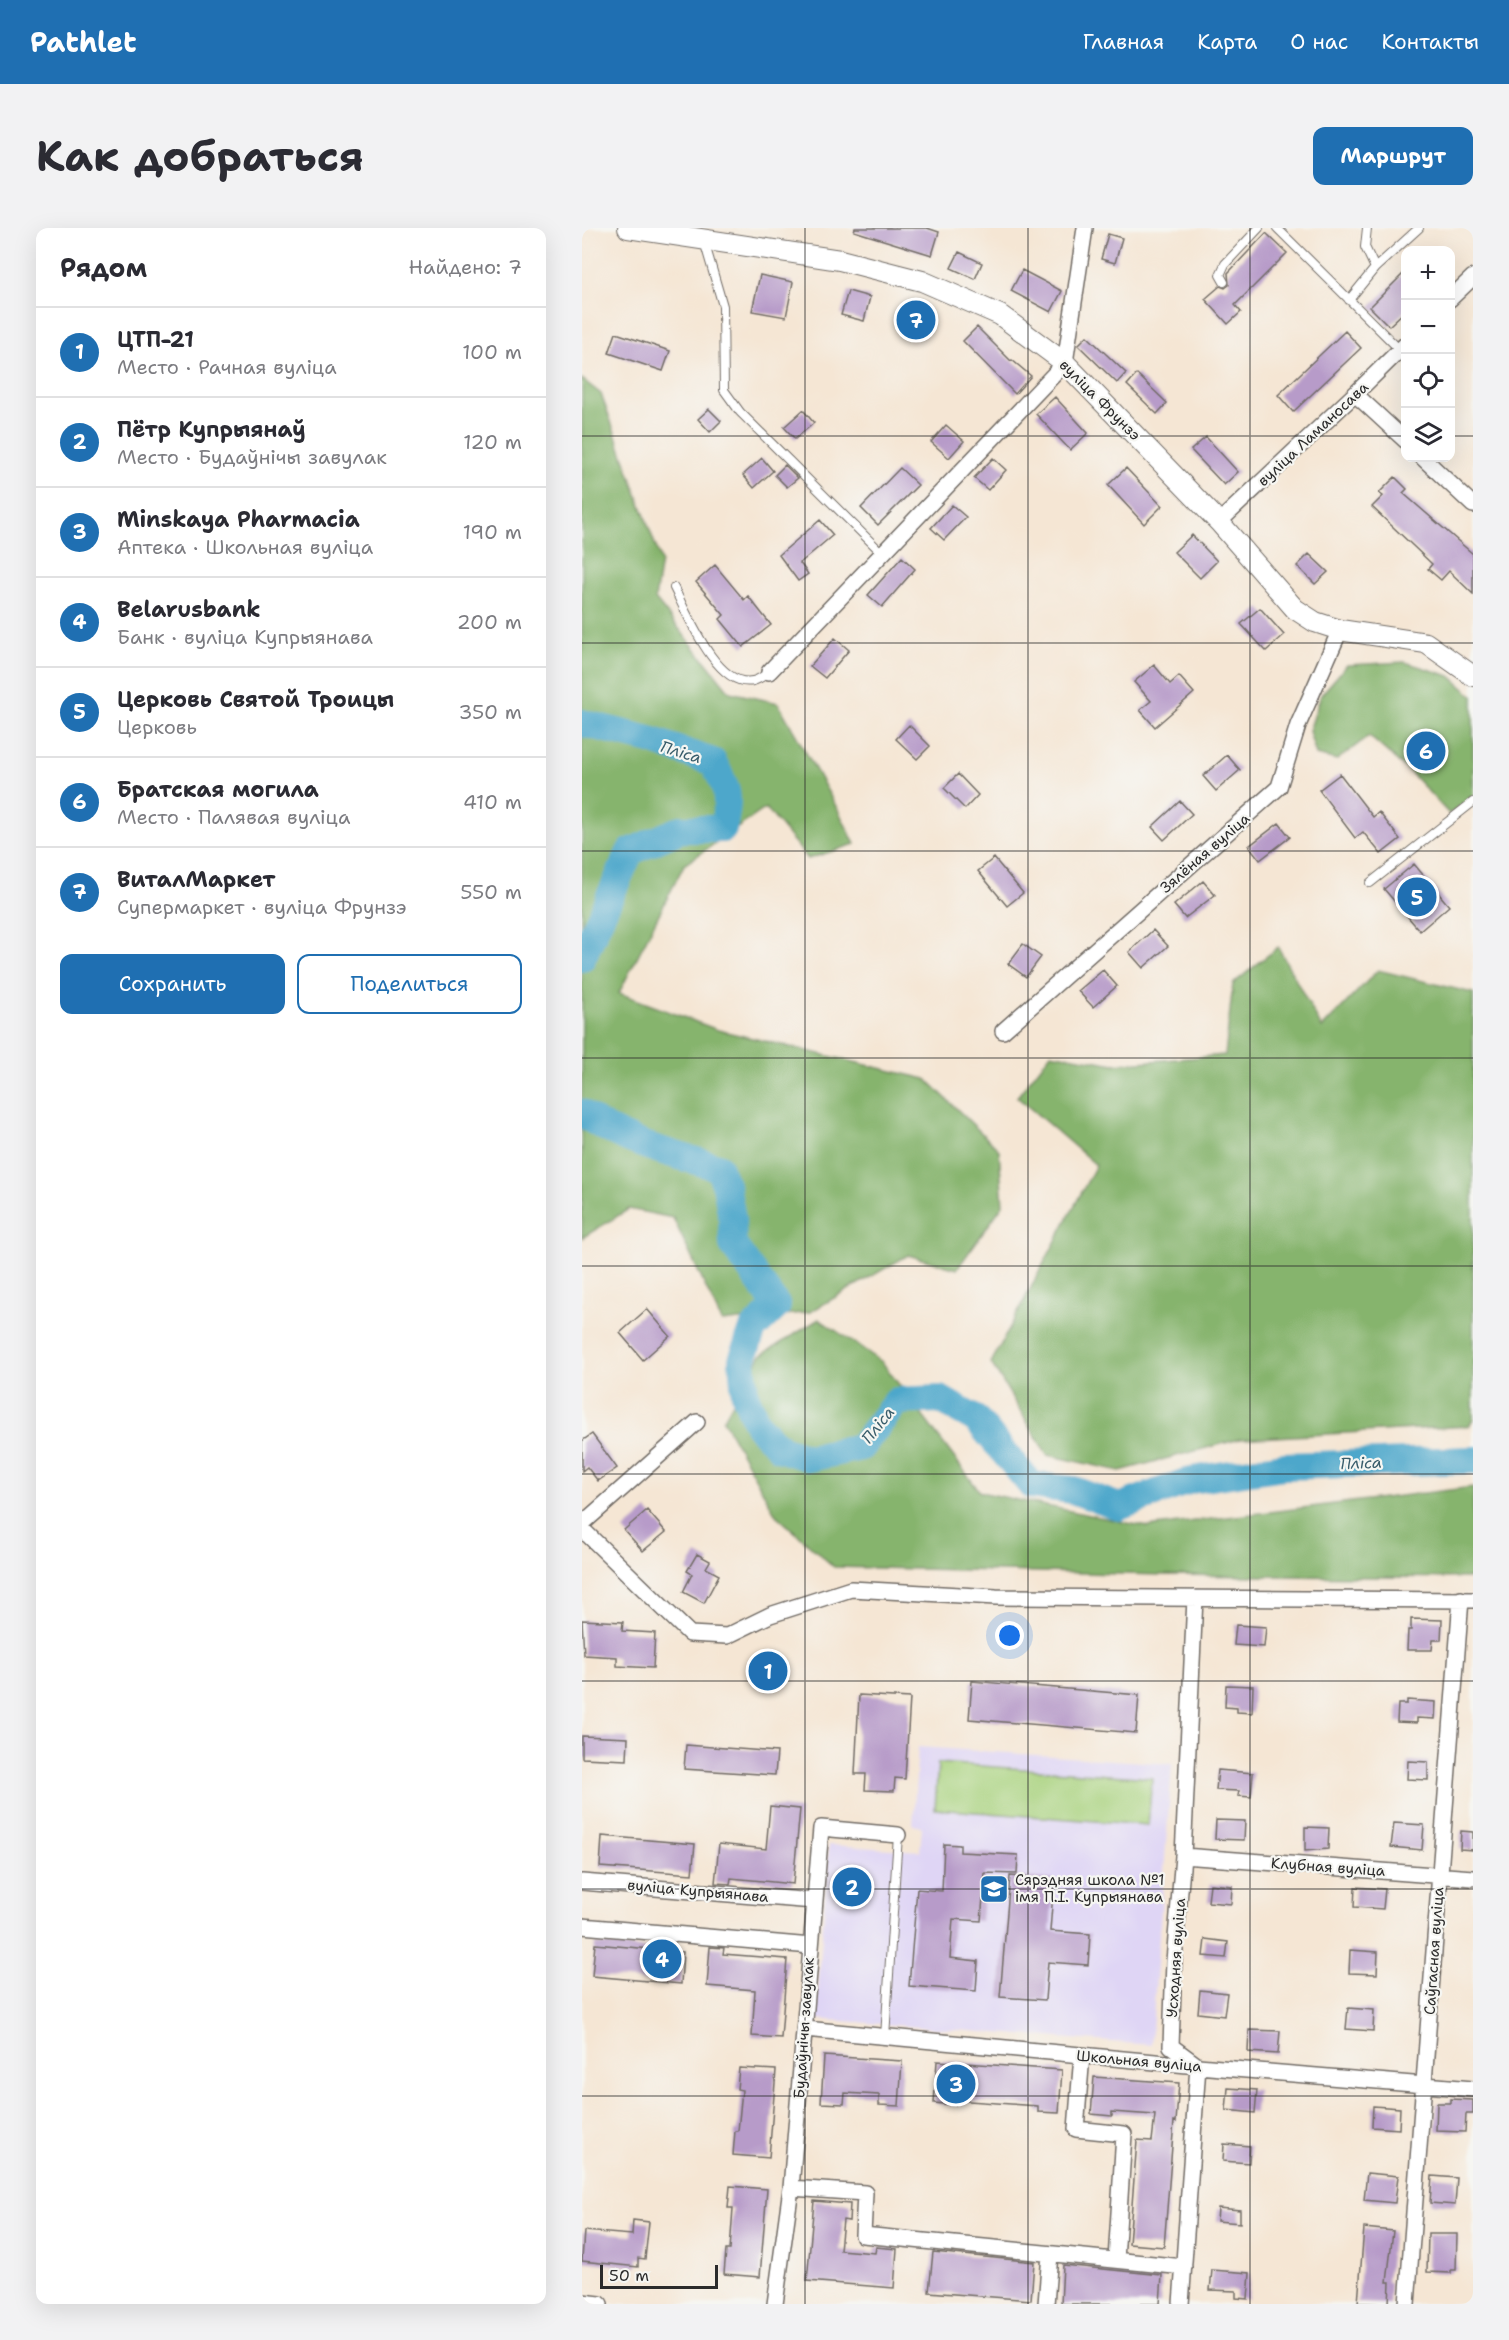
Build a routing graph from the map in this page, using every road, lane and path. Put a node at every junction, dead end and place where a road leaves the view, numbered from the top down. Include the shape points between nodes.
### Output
1 (628, 228) edge
2 (1085, 228) edge
3 (1259, 228) edge
4 (1277, 228) edge
5 (1367, 228) edge
6 (1419, 228) edge
7 (704, 234) edge
8 (1375, 268) junction
9 (1473, 277) edge
10 (1224, 282) dead end
11 (1455, 294) edge
12 (1349, 300) junction
13 (1401, 346) edge
14 (1401, 348) edge
15 (1065, 363) junction
16 (1355, 394) junction
17 (1401, 436) edge
18 (1427, 462) edge
19 (1473, 505) edge
20 (1219, 522) junction
21 (884, 554) junction
22 (674, 588) dead end
23 (1341, 630) junction
24 (770, 672) joint
25 (1473, 676) edge
26 (1473, 802) edge
27 (1370, 883) dead end
28 (1003, 1031) dead end
29 (697, 1422) dead end
30 (582, 1524) edge
31 (582, 1529) edge
32 (1195, 1598) junction
33 (1467, 1599) edge
34 (898, 1835) joint
35 (1183, 1856) junction
36 (1439, 1876) junction
37 (1473, 1878) edge
38 (582, 1882) edge
39 (814, 1901) junction
40 (582, 1926) edge
41 (811, 1946) junction
42 (805, 2029) junction
43 (885, 2037) junction
44 (1082, 2055) junction
45 (1198, 2066) junction
46 (1424, 2085) junction
47 (1473, 2089) edge
48 (791, 2188) junction
49 (1050, 2254) junction
50 (1116, 2260) junction
51 (1184, 2267) junction
52 (582, 2302) edge
53 (600, 2304) edge
54 (775, 2304) edge
55 (1046, 2304) edge
56 (1181, 2304) edge
57 (1407, 2304) edge

1 - 7 street, вуліца Фрунзэ
2 - 15 street
3 - 10 lane via 1225,264 1220,275
4 - 12 lane
5 - 8 lane via 1365,247
6 - 8 lane
7 - 15 street, вуліца Фрунзэ via 840,260 922,281 1000,315
7 - 21 lane via 723,306 724,390 740,412
8 - 12 lane
9 - 11 street
12 - 13 lane
14 - 16 street, вуліца Ламаносава
15 - 20 street, вуліца Фрунзэ
15 - 21 street
16 - 17 street
16 - 20 street, вуліца Ламаносава
18 - 19 street
20 - 23 street, вуліца Фрунзэ via 1294,609 1315,622
21 - 24 street
22 - 24 lane via 718,666 735,679 752,681
23 - 25 street, вуліца Фрунзэ via 1426,643
23 - 28 street, Зялёная вуліца via 1298,725 1279,787
26 - 27 lane
29 - 30 street
31 - 32 street via 690,1634 727,1636 770,1615 851,1589 996,1597
32 - 33 street
32 - 35 street, Усходняя вуліца
33 - 36 street, Саўгасная вуліца
34 - 39 street, Будаўнічы завулак via 821,1828
34 - 43 lane
35 - 36 street, Клубная вуліца
35 - 45 street, Усходняя вуліца via 1171,2046
36 - 37 street, Клубная вуліца
36 - 46 street, Саўгасная вуліца
38 - 39 street, вуліца Купрыянава
39 - 41 street, Будаўнічы завулак
40 - 41 street
41 - 42 street, Будаўнічы завулак
42 - 43 street, Школьная вуліца
42 - 48 street, Будаўнічы завулак
43 - 44 street, Школьная вуліца
44 - 45 street, Школьная вуліца
44 - 50 street via 1076,2128 1124,2134
45 - 46 street, Школьная вуліца
45 - 51 street
46 - 47 street, Школьная вуліца
46 - 57 street, Саўгасная вуліца
48 - 49 street via 865,2193 863,2235
48 - 54 street, Будаўнічы завулак
49 - 50 street
49 - 55 street
50 - 51 street
51 - 56 street
52 - 53 street

